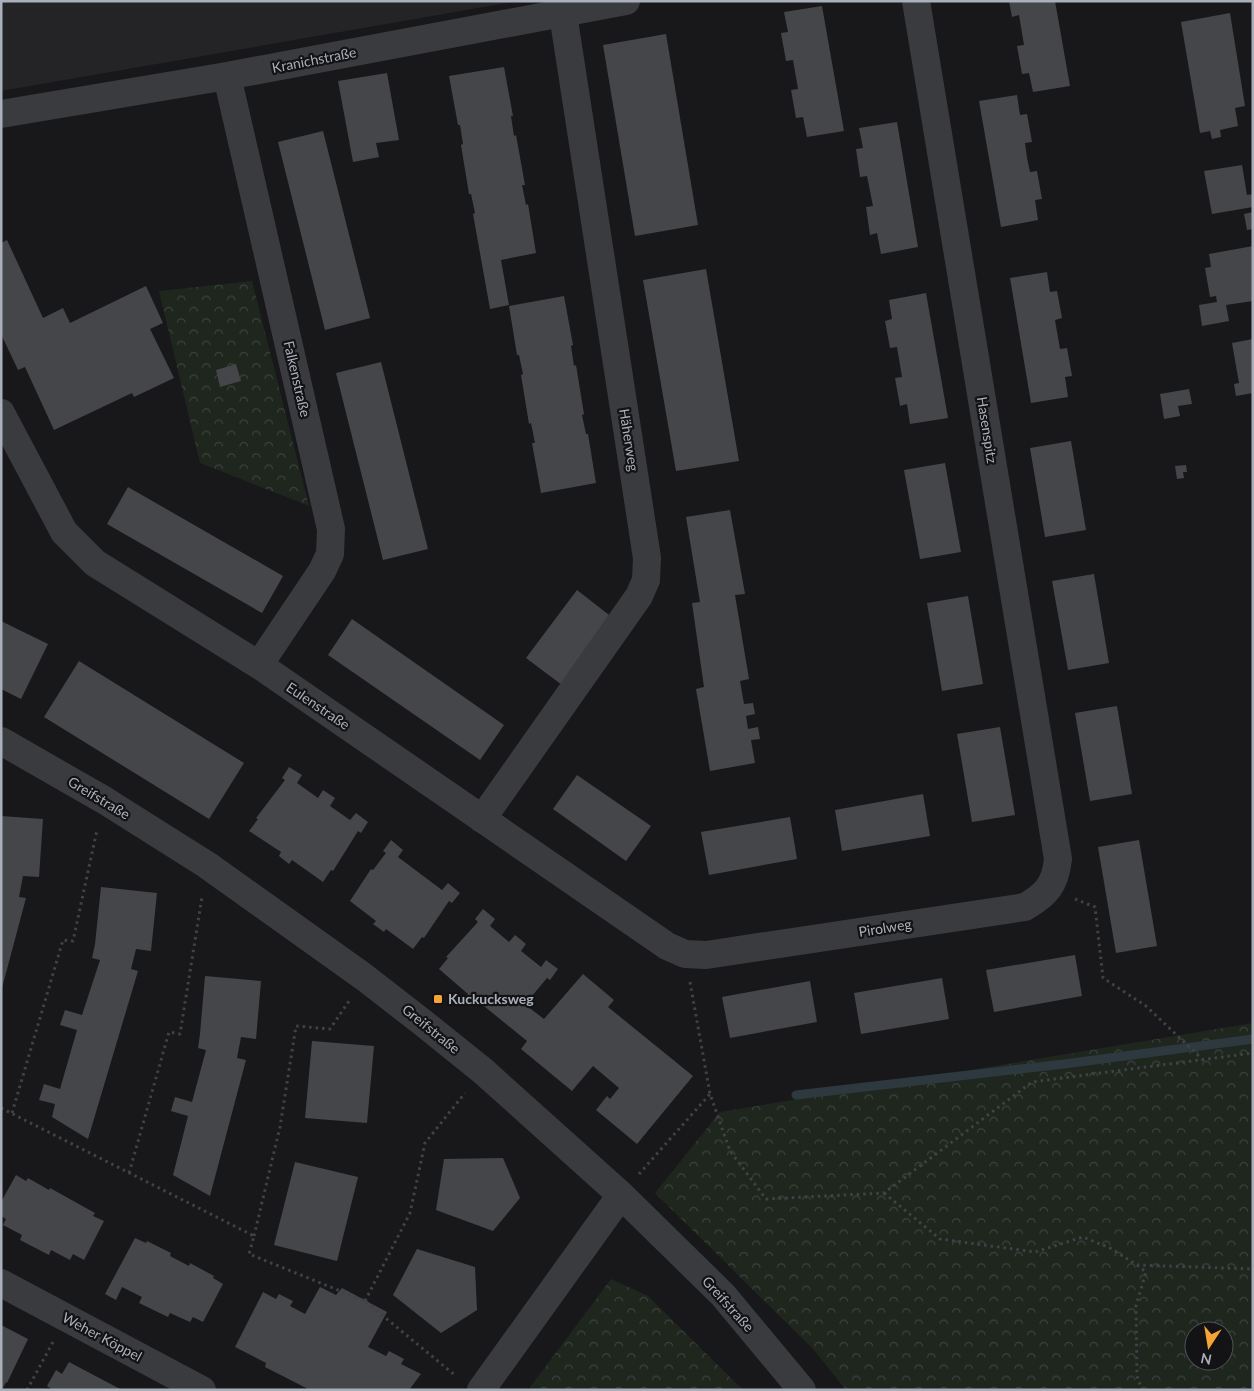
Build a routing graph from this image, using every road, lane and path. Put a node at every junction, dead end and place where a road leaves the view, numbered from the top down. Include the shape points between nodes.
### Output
1 (626, 1) edge
2 (916, 1) edge
3 (562, 14) junction
4 (227, 76) junction
5 (1, 114) edge
6 (1, 413) edge
7 (259, 666) junction
8 (1, 741) edge
9 (104, 800) junction
10 (482, 819) junction
11 (207, 865) junction
12 (1050, 888) junction
13 (685, 954) junction
14 (364, 977) junction
15 (1253, 1053) edge
16 (1203, 1060) junction
17 (483, 1071) junction
18 (710, 1094) junction
19 (1, 1108) edge
20 (12, 1113) junction
21 (129, 1173) junction
22 (884, 1193) junction
23 (621, 1195) junction
24 (254, 1236) junction
25 (1137, 1264) junction
26 (1253, 1269) edge
27 (1, 1283) edge
28 (365, 1301) junction
29 (66, 1318) junction
30 (470, 1384) edge
31 (27, 1390) edge
32 (202, 1390) edge
33 (802, 1390) edge
34 (1142, 1390) edge

1 - 3 street, Kranichstraße
2 - 12 street, Hasenspitz via 1058,859
3 - 4 street, Kranichstraße
3 - 10 street, Häherweg via 647,558 646,580 639,596
4 - 5 street, Kranichstraße
4 - 7 street, Falkenstraße via 331,529 330,554 322,571
6 - 7 street, Eulenstraße via 64,532 79,549 94,563
7 - 10 street, Eulenstraße
8 - 9 street, Greifstraße
9 - 11 street, Greifstraße
9 - 20 path via 74,941 63,940
10 - 13 street, Eulenstraße via 667,946
11 - 14 street, Greifstraße
11 - 21 path via 180,1034 169,1032
12 - 13 street, Pirolweg via 1025,907 706,954
12 - 16 path via 1095,907 1103,978 1146,1006
13 - 18 path
14 - 17 street, Greifstraße
14 - 24 path via 330,1029 296,1026 280,1127
15 - 16 path
16 - 22 path via 1032,1082
17 - 23 street, Greifstraße
17 - 28 path via 425,1143 410,1214
18 - 22 path via 730,1151 766,1199
18 - 23 path
19 - 20 path
20 - 21 path
21 - 24 path
22 - 25 path via 940,1240 1035,1252 1082,1237
23 - 30 street
23 - 33 street, Greifstraße via 723,1295
24 - 28 path via 249,1254
25 - 26 path
25 - 34 path via 1146,1272 1136,1306 1137,1376
27 - 29 street, Weher Köppel
28 - 30 path
29 - 31 path
29 - 32 street, Weher Köppel

